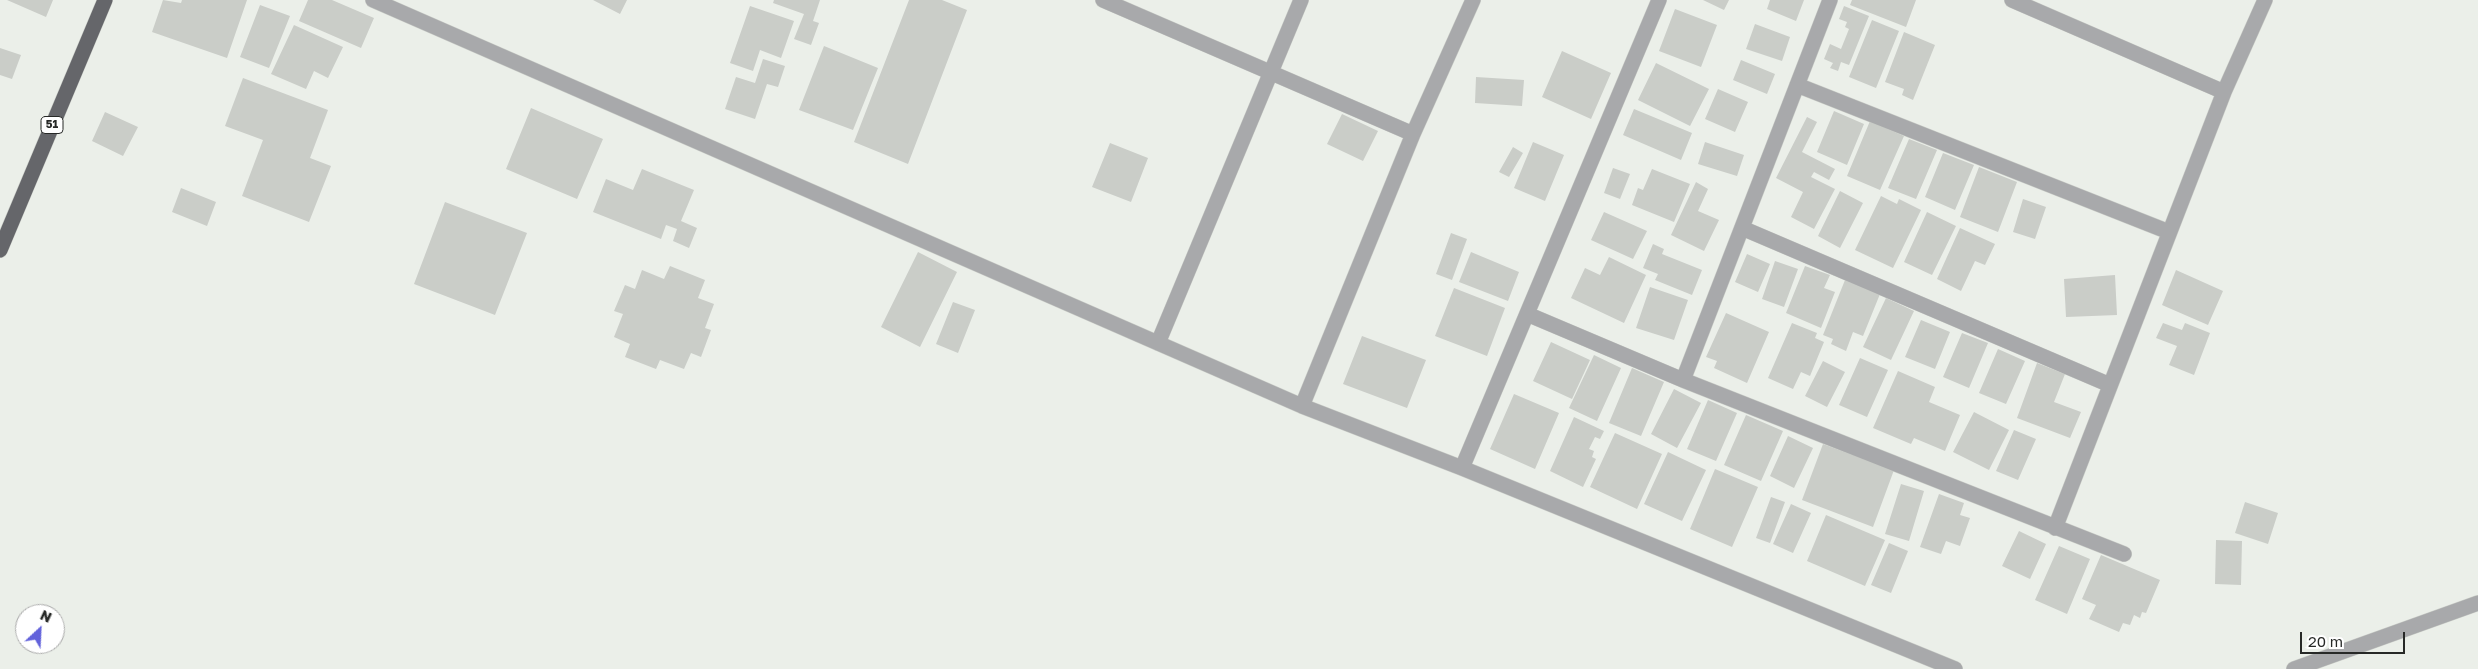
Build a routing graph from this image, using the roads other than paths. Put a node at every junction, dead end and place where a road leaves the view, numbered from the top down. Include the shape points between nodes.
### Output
1 (105, 0) edge
2 (372, 0) edge
3 (1102, 0) edge
4 (1301, 0) edge
5 (1473, 0) edge
6 (1659, 0) edge
7 (1830, 0) edge
8 (2012, 0) edge
9 (2265, 0) edge
10 (1270, 74) junction
11 (1797, 85) junction
12 (2224, 92) junction
13 (1413, 134) junction
14 (1742, 228) junction
15 (2169, 232) junction
16 (0, 250) edge
17 (1527, 314) junction
18 (1158, 344) junction
19 (1683, 380) junction
20 (2110, 385) junction
21 (1302, 406) junction
22 (1462, 468) junction
23 (2055, 528) junction
24 (2124, 554) dead end
25 (2478, 603) edge
26 (1955, 669) edge
27 (2294, 669) edge

1 - 16 highway, 51
2 - 18 street
3 - 10 street
4 - 10 street
5 - 13 street
6 - 17 street
7 - 11 street
8 - 12 street
9 - 12 street
10 - 13 street
10 - 18 street
11 - 14 street
11 - 15 street
12 - 15 street
13 - 21 street
14 - 19 street
14 - 20 street
15 - 20 street
17 - 19 street
17 - 22 street
18 - 21 street
19 - 23 street
20 - 23 street
21 - 22 street
22 - 26 street
23 - 24 street
25 - 27 street

